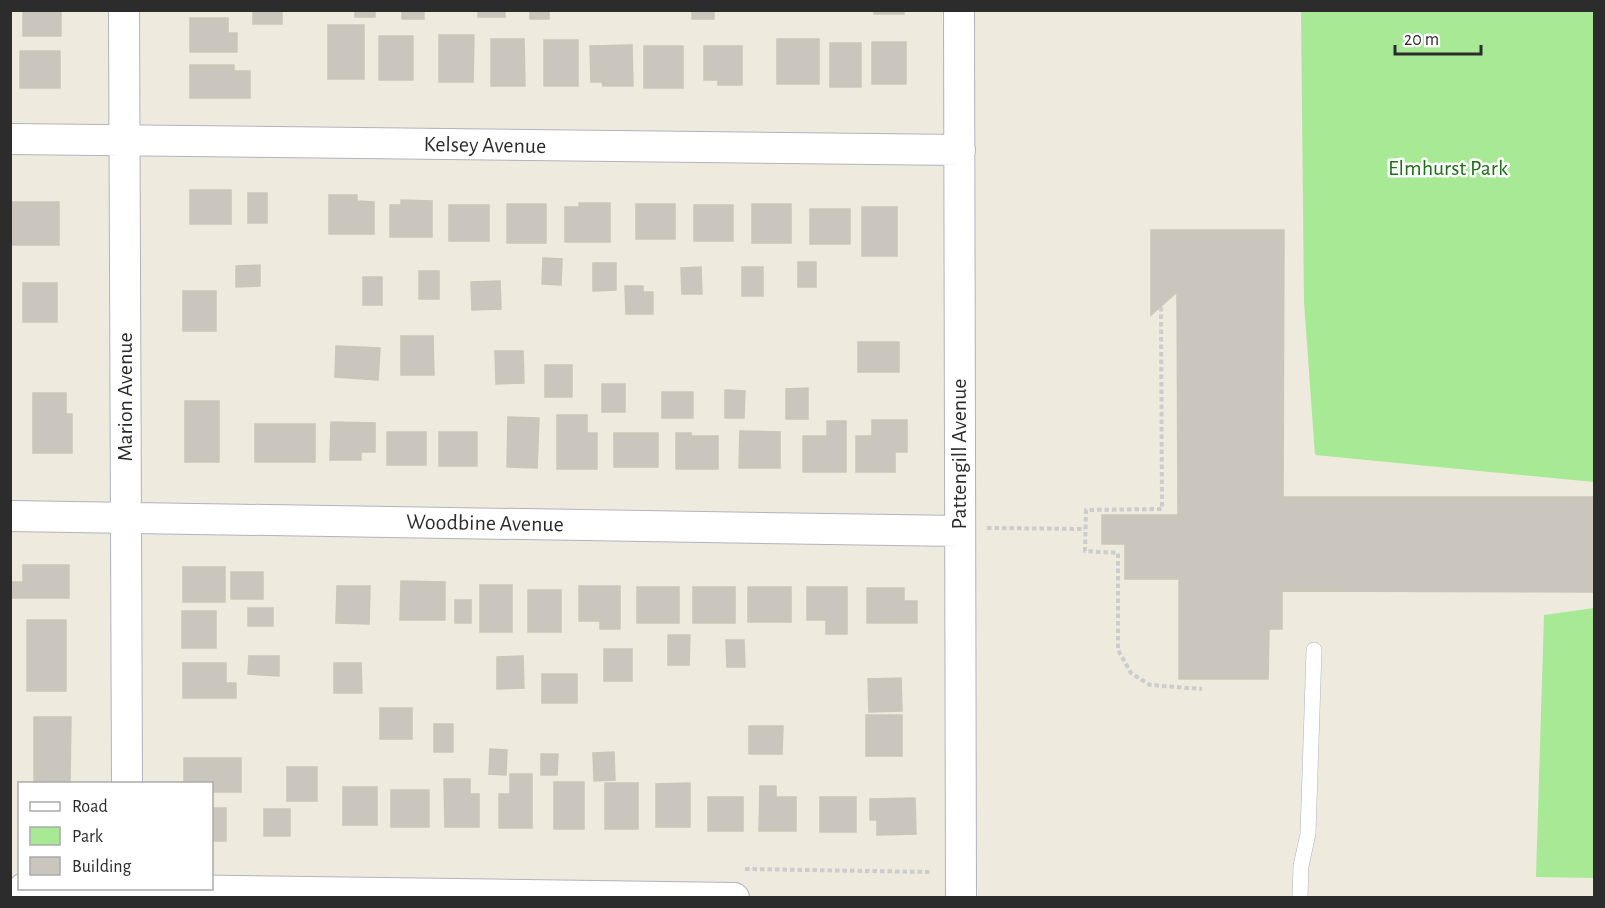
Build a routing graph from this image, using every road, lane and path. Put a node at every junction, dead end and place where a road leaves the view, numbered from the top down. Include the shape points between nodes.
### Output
1 (124, 10) edge
2 (959, 10) edge
3 (10, 139) edge
4 (124, 140) junction
5 (960, 150) junction
6 (1161, 307) dead end
7 (10, 516) edge
8 (125, 517) junction
9 (973, 529) junction
10 (1086, 529) junction
11 (1314, 650) dead end
12 (1202, 689) dead end
13 (127, 782) edge
14 (203, 890) edge
15 (734, 897) edge
16 (961, 897) edge
17 (1300, 897) edge

1 - 4 street, Marion Avenue
2 - 5 street, Pattengill Avenue
3 - 4 street, Kelsey Avenue
4 - 5 street, Kelsey Avenue
4 - 8 street, Marion Avenue
5 - 9 street, Pattengill Avenue
6 - 10 path via 1162,509 1086,510
7 - 8 street, Woodbine Avenue
8 - 9 street, Woodbine Avenue
8 - 13 street, Marion Avenue
9 - 10 path
9 - 16 street, Pattengill Avenue
10 - 12 path via 1085,551 1118,553 1118,650 1131,673 1150,685
11 - 17 lane via 1308,834
14 - 15 street

